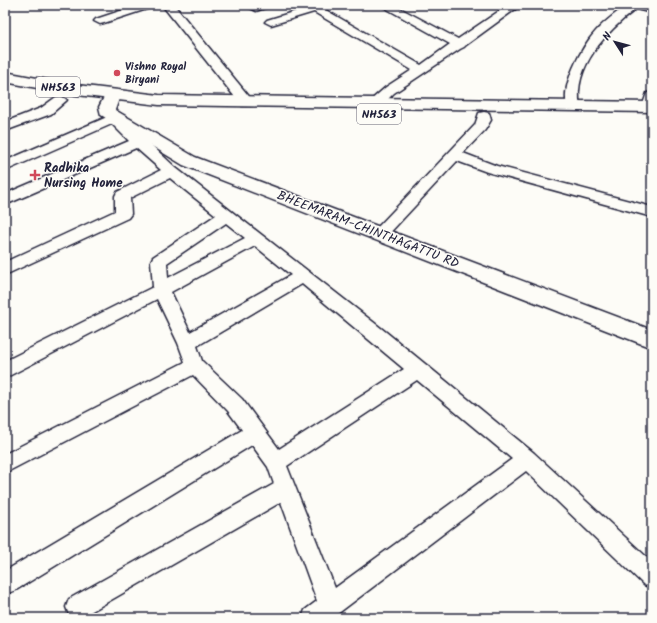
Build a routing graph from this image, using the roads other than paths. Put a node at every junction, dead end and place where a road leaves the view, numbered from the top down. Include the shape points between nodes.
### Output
1 (148, 5) edge
2 (168, 5) edge
3 (386, 5) edge
4 (492, 5) edge
5 (634, 5) edge
6 (311, 7) edge
7 (511, 8) edge
8 (652, 10) edge
9 (100, 21) dead end
10 (271, 22) dead end
11 (460, 45) junction
12 (421, 70) junction
13 (5, 77) edge
14 (5, 88) edge
15 (61, 100) junction
16 (247, 103) junction
17 (375, 104) junction
18 (574, 106) junction
19 (111, 107) junction
20 (651, 107) edge
21 (484, 116) junction
22 (5, 127) edge
23 (138, 142) junction
24 (455, 156) junction
25 (5, 166) edge
26 (171, 171) junction
27 (5, 200) edge
28 (652, 212) edge
29 (226, 216) junction
30 (380, 234) junction
31 (255, 239) junction
32 (5, 269) edge
33 (303, 276) junction
34 (161, 290) junction
35 (652, 339) edge
36 (187, 343) junction
37 (195, 366) junction
38 (5, 370) edge
39 (418, 370) junction
40 (256, 433) junction
41 (527, 459) junction
42 (276, 462) junction
43 (5, 464) edge
44 (286, 488) junction
45 (652, 578) edge
46 (8, 582) dead end
47 (77, 607) dead end
48 (321, 612) edge

1 - 9 street
2 - 16 street
3 - 11 street
4 - 7 street
5 - 8 street
5 - 18 street via 612,20 586,50 573,88
6 - 10 street
6 - 12 street
7 - 11 street
11 - 12 street
12 - 17 street via 390,90
13 - 19 highway, NH563
14 - 15 highway, NH563
15 - 19 highway, NH563
15 - 22 street via 46,111
16 - 17 highway, NH563
16 - 19 highway, NH563 via 159,100
17 - 18 highway, NH563
18 - 20 highway, NH563
19 - 21 highway, NH563 via 207,112
19 - 23 street
19 - 25 street
19 - 30 street, BHEEMARAM-CHINTHAGATTU RD via 189,161
20 - 21 highway, NH563
21 - 24 street via 480,127
23 - 26 street
23 - 27 street
24 - 28 street via 492,169
24 - 30 street
26 - 29 street
26 - 32 street via 122,196 123,214
29 - 31 street
29 - 34 street via 159,261
30 - 35 street, BHEEMARAM-CHINTHAGATTU RD
31 - 33 street
31 - 34 street
33 - 36 street
33 - 39 street
34 - 36 street
34 - 38 street
36 - 37 street
37 - 40 street via 235,405
37 - 43 street
39 - 41 street
39 - 42 street
40 - 42 street
40 - 46 street
41 - 45 street
41 - 48 street
42 - 44 street
44 - 47 street
44 - 48 street

